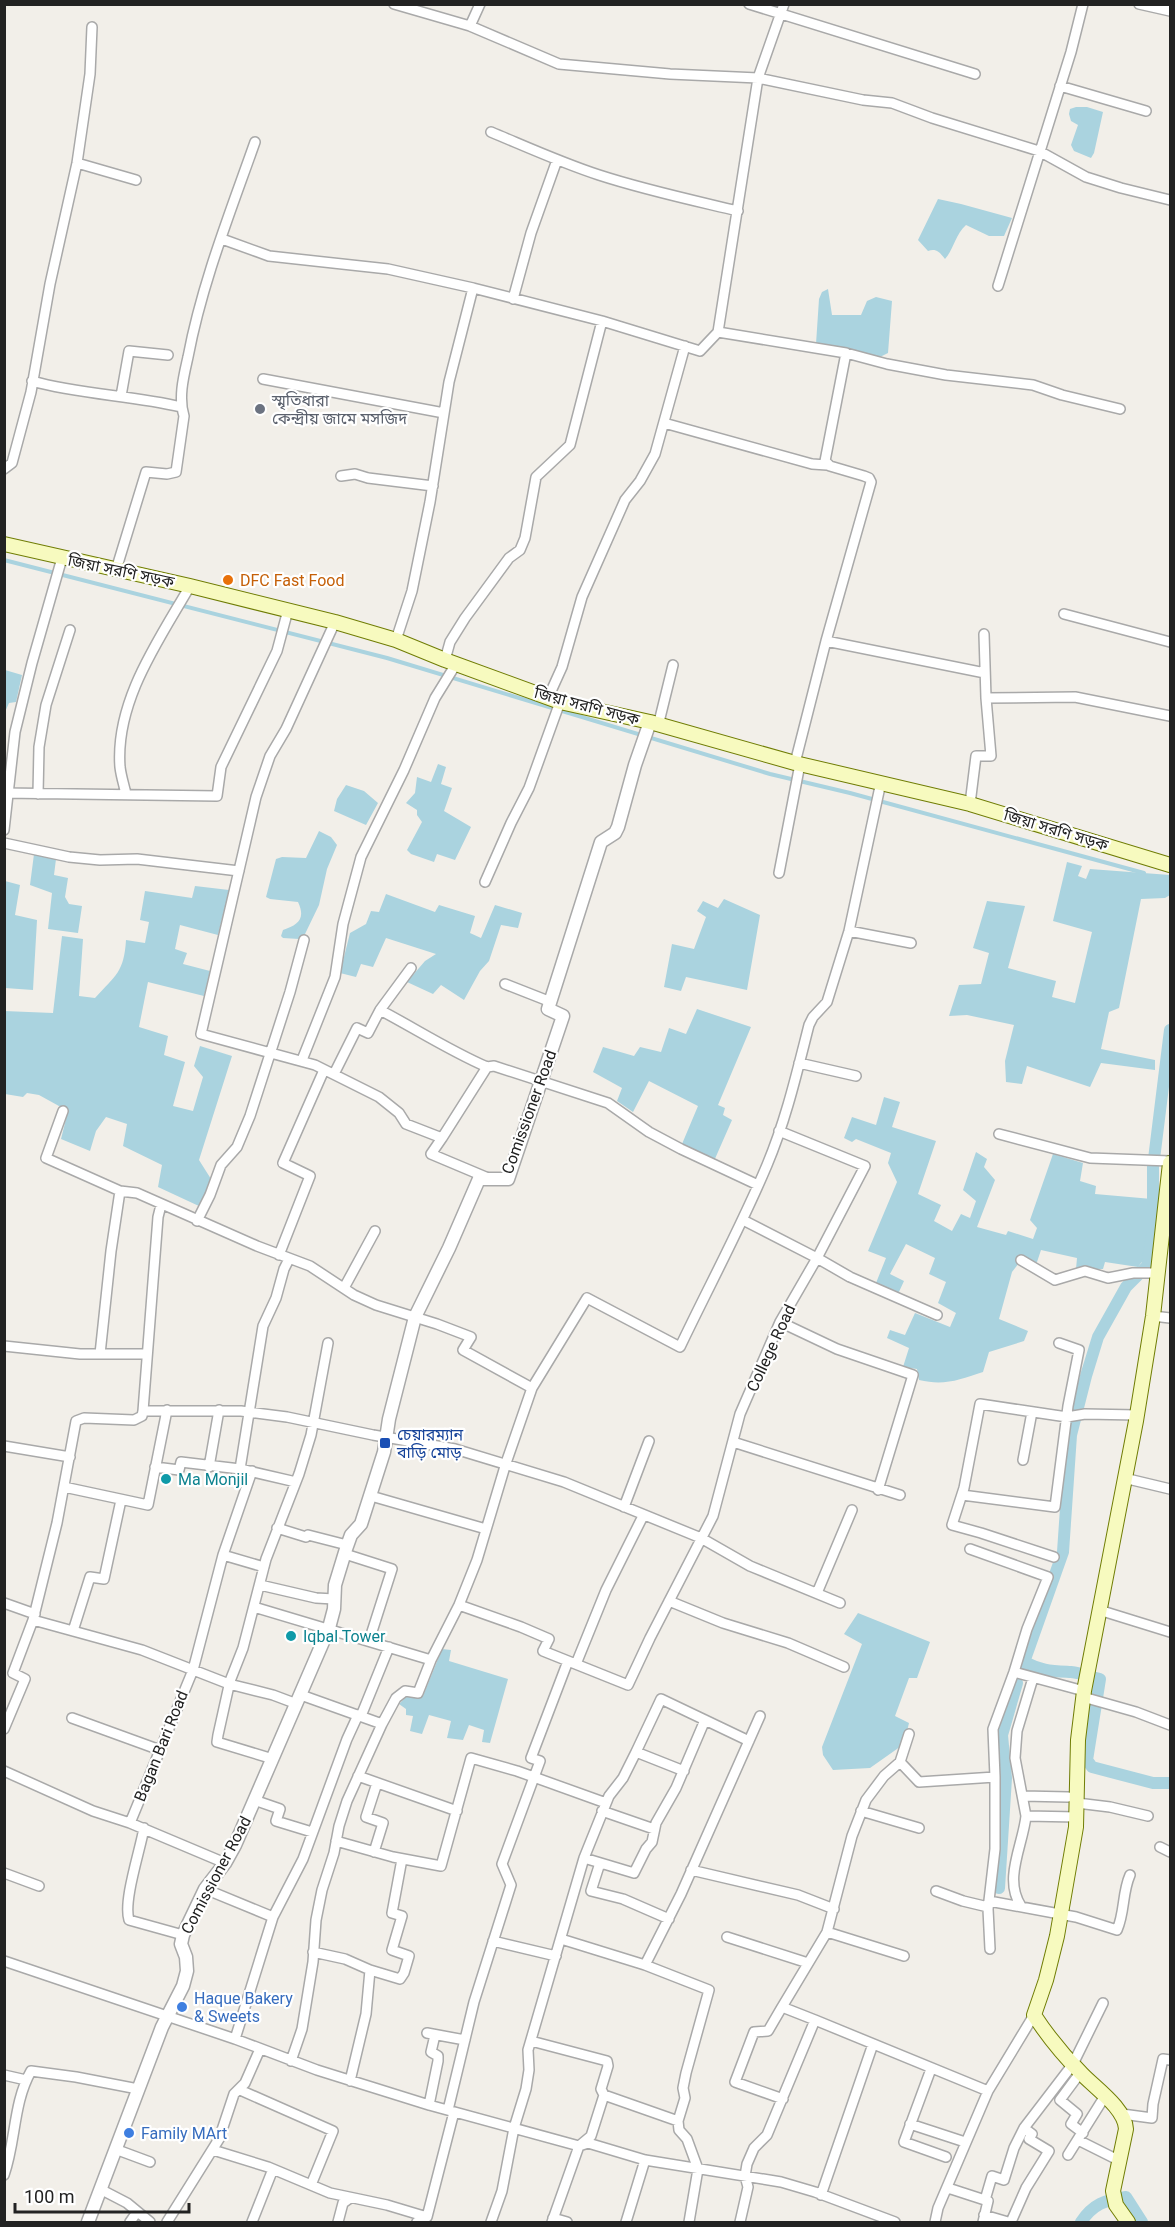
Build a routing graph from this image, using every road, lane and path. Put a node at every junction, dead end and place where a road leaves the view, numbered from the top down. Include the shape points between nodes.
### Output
1 (394, 4) edge
2 (480, 4) edge
3 (749, 4) edge
4 (784, 4) edge
5 (1083, 4) edge
6 (1139, 4) edge
7 (1170, 11) edge
8 (780, 15) junction
9 (470, 26) junction
10 (92, 27) dead end
11 (975, 74) dead end
12 (758, 78) junction
13 (1060, 86) junction
14 (1146, 111) dead end
15 (491, 132) dead end
16 (255, 142) dead end
17 (1039, 151) junction
18 (557, 160) junction
19 (76, 163) junction
20 (136, 180) dead end
21 (1170, 200) edge
22 (738, 211) junction
23 (222, 239) junction
24 (998, 286) dead end
25 (473, 288) junction
26 (513, 299) junction
27 (602, 321) junction
28 (718, 332) junction
29 (685, 346) junction
30 (846, 353) junction
31 (168, 355) dead end
32 (262, 379) dead end
33 (32, 381) junction
34 (121, 396) junction
35 (181, 407) junction
36 (1120, 409) dead end
37 (444, 413) junction
38 (664, 423) junction
39 (827, 465) junction
40 (4, 469) edge
41 (341, 476) dead end
42 (433, 486) junction
43 (4, 544) edge
44 (62, 558) junction
45 (116, 570) junction
46 (190, 586) junction
47 (288, 610) junction
48 (1064, 614) dead end
49 (335, 622) junction
50 (70, 630) dead end
51 (984, 634) dead end
52 (396, 640) junction
53 (826, 641) junction
54 (1170, 642) edge
55 (451, 662) junction
56 (673, 665) dead end
57 (985, 673) junction
58 (986, 698) junction
59 (554, 700) junction
60 (1170, 716) edge
61 (652, 723) junction
62 (798, 763) junction
63 (881, 782) junction
64 (6, 793) edge
65 (38, 794) junction
66 (126, 794) junction
67 (970, 804) junction
68 (4, 830) edge
69 (4, 843) edge
70 (1170, 865) edge
71 (239, 871) junction
72 (779, 873) dead end
73 (485, 882) dead end
74 (849, 931) junction
75 (304, 940) dead end
76 (911, 944) dead end
77 (411, 968) dead end
78 (505, 984) dead end
79 (551, 1002) junction
80 (380, 1010) junction
81 (271, 1053) junction
82 (302, 1060) junction
83 (799, 1064) junction
84 (487, 1067) junction
85 (324, 1070) junction
86 (334, 1074) junction
87 (856, 1076) dead end
88 (542, 1083) junction
89 (63, 1110) dead end
90 (779, 1131) junction
91 (999, 1134) dead end
92 (442, 1138) junction
93 (1168, 1162) edge
94 (493, 1180) junction
95 (758, 1185) junction
96 (120, 1191) junction
97 (161, 1205) junction
98 (743, 1220) junction
99 (197, 1221) junction
100 (375, 1231) dead end
101 (1167, 1231) edge
102 (279, 1255) junction
103 (817, 1258) junction
104 (289, 1259) junction
105 (1021, 1260) dead end
106 (1154, 1273) junction
107 (344, 1288) junction
108 (937, 1315) dead end
109 (1153, 1316) junction
110 (415, 1317) junction
111 (1170, 1318) edge
112 (780, 1322) junction
113 (327, 1343) dead end
114 (1059, 1343) dead end
115 (4, 1346) edge
116 (100, 1354) junction
117 (147, 1354) junction
118 (532, 1388) junction
119 (167, 1410) junction
120 (219, 1410) junction
121 (143, 1411) junction
122 (249, 1412) junction
123 (1032, 1412) junction
124 (1137, 1415) junction
125 (1067, 1416) junction
126 (313, 1423) junction
127 (387, 1437) junction
128 (650, 1441) dead end
129 (733, 1442) junction
130 (4, 1446) edge
131 (70, 1457) junction
132 (1023, 1460) dead end
133 (506, 1463) junction
134 (155, 1467) junction
135 (209, 1467) junction
136 (240, 1469) junction
137 (252, 1471) junction
138 (1124, 1478) junction
139 (296, 1482) junction
140 (64, 1487) junction
141 (1170, 1489) edge
142 (878, 1490) junction
143 (900, 1495) dead end
144 (962, 1495) junction
145 (371, 1496) junction
146 (121, 1500) junction
147 (624, 1507) junction
148 (852, 1510) dead end
149 (643, 1516) junction
150 (277, 1528) junction
151 (486, 1529) junction
152 (701, 1538) junction
153 (970, 1549) dead end
154 (346, 1550) junction
155 (224, 1555) junction
156 (1054, 1557) dead end
157 (264, 1567) junction
158 (260, 1585) junction
159 (818, 1593) junction
160 (334, 1599) junction
161 (669, 1601) junction
162 (840, 1603) dead end
163 (4, 1604) edge
164 (459, 1605) junction
165 (254, 1607) junction
166 (1099, 1610) junction
167 (34, 1617) junction
168 (329, 1629) junction
169 (73, 1631) junction
170 (1170, 1632) edge
171 (369, 1641) junction
172 (389, 1647) junction
173 (431, 1660) junction
174 (572, 1663) junction
175 (844, 1666) dead end
176 (193, 1670) junction
177 (9, 1671) edge
178 (1014, 1672) junction
179 (1033, 1678) junction
180 (229, 1684) junction
181 (1086, 1693) junction
182 (299, 1699) junction
183 (359, 1716) junction
184 (760, 1716) dead end
185 (72, 1718) dead end
186 (705, 1720) junction
187 (382, 1724) junction
188 (1170, 1725) edge
189 (4, 1729) edge
190 (909, 1734) dead end
191 (749, 1741) junction
192 (160, 1750) junction
193 (636, 1752) junction
194 (273, 1758) junction
195 (900, 1762) junction
196 (684, 1771) junction
197 (5, 1773) edge
198 (358, 1776) junction
199 (534, 1777) junction
200 (995, 1777) junction
201 (377, 1783) junction
202 (1023, 1796) junction
203 (254, 1800) junction
204 (1073, 1800) junction
205 (604, 1807) junction
206 (457, 1811) junction
207 (861, 1811) junction
208 (1026, 1816) junction
209 (1148, 1816) dead end
210 (1077, 1817) junction
211 (130, 1823) junction
212 (144, 1828) junction
213 (919, 1828) dead end
214 (654, 1829) junction
215 (312, 1832) junction
216 (336, 1841) junction
217 (1160, 1847) dead end
218 (374, 1852) junction
219 (1170, 1852) edge
220 (584, 1858) junction
221 (402, 1859) junction
222 (225, 1863) junction
223 (600, 1863) junction
224 (691, 1870) junction
225 (4, 1873) edge
226 (1130, 1875) dead end
227 (39, 1886) dead end
228 (205, 1889) junction
229 (936, 1891) dead end
230 (989, 1904) junction
231 (1021, 1906) junction
232 (834, 1909) junction
233 (1060, 1913) junction
234 (273, 1917) junction
235 (669, 1919) junction
236 (826, 1932) junction
237 (183, 1935) junction
238 (727, 1937) dead end
239 (561, 1939) junction
240 (493, 1941) junction
241 (990, 1949) dead end
242 (313, 1952) junction
243 (556, 1956) junction
244 (904, 1956) dead end
245 (4, 1961) edge
246 (808, 1963) junction
247 (645, 1965) junction
248 (370, 1970) junction
249 (1103, 2003) dead end
250 (782, 2007) junction
251 (1034, 2015) junction
252 (167, 2018) junction
253 (815, 2020) junction
254 (235, 2039) junction
255 (465, 2040) junction
256 (531, 2041) junction
257 (873, 2044) junction
258 (260, 2049) junction
259 (1170, 2060) edge
260 (291, 2061) junction
261 (931, 2068) junction
262 (1077, 2068) junction
263 (4, 2075) edge
264 (26, 2080) junction
265 (350, 2081) junction
266 (138, 2089) junction
267 (240, 2090) junction
268 (988, 2091) junction
269 (604, 2095) junction
270 (1105, 2096) junction
271 (783, 2098) junction
272 (429, 2105) junction
273 (451, 2111) junction
274 (1122, 2114) junction
275 (4, 2120) edge
276 (678, 2121) junction
277 (15, 2122) junction
278 (910, 2124) junction
279 (514, 2128) junction
280 (1024, 2128) junction
281 (1080, 2136) junction
282 (965, 2142) junction
283 (579, 2146) junction
284 (115, 2148) junction
285 (213, 2150) junction
286 (1068, 2155) dead end
287 (946, 2157) dead end
288 (645, 2160) junction
289 (1120, 2161) junction
290 (150, 2162) dead end
291 (273, 2169) junction
292 (698, 2169) junction
293 (4, 2175) edge
294 (745, 2176) junction
295 (311, 2185) junction
296 (948, 2188) junction
297 (100, 2189) junction
298 (821, 2194) junction
299 (350, 2198) junction
300 (985, 2200) junction
301 (137, 2212) junction
302 (427, 2217) junction
303 (983, 2219) edge
304 (553, 2220) edge
305 (88, 2223) edge
306 (130, 2223) edge
307 (150, 2223) edge
308 (167, 2223) edge
309 (252, 2223) edge
310 (338, 2223) edge
311 (417, 2223) edge
312 (491, 2223) edge
313 (567, 2223) edge
314 (626, 2223) edge
315 (689, 2223) edge
316 (740, 2223) edge
317 (895, 2223) edge
318 (935, 2223) edge
319 (1009, 2223) edge
320 (1128, 2223) edge

1 - 9 street
2 - 9 street
3 - 8 street
4 - 8 street
5 - 13 street
6 - 7 street
8 - 11 street
8 - 12 street
9 - 12 street via 559,64
10 - 19 street via 90,74
12 - 17 street via 892,103
12 - 22 street
13 - 14 street
13 - 17 street
15 - 18 street
16 - 23 street
17 - 21 street via 1086,177
17 - 24 street
18 - 22 street via 668,195
18 - 26 street
19 - 20 street
19 - 33 street
22 - 28 street
23 - 25 street via 269,256 388,269
23 - 35 street via 193,331
25 - 26 street
25 - 37 street
26 - 27 street
27 - 29 street
27 - 55 street via 570,444 536,477 520,550 509,558 450,642
28 - 29 street via 700,351
28 - 30 street
29 - 38 street
30 - 36 street via 946,375 1033,385
30 - 39 street
31 - 34 street via 129,351
32 - 37 street
33 - 34 street
33 - 40 street via 15,457
34 - 35 street
35 - 45 street via 184,416 176,472 146,472
37 - 42 street
38 - 39 street
38 - 59 street via 655,454 625,500 582,597
39 - 53 street via 864,476 871,482
41 - 42 street via 355,474
42 - 52 street via 412,591
43 - 44 main road, জিয়া সরণি সড়ক
44 - 45 main road, জিয়া সরণি সড়ক
44 - 64 street via 15,732
45 - 46 main road, জিয়া সরণি সড়ক
46 - 47 main road, জিয়া সরণি সড়ক
46 - 66 street via 151,653 125,714 120,767
47 - 49 main road, জিয়া সরণি সড়ক
47 - 66 street via 277,651 221,767 217,796
48 - 54 street
49 - 52 main road, জিয়া সরণি সড়ক
49 - 71 street via 270,756
50 - 65 street via 46,705 39,747
51 - 57 street
52 - 55 main road, জিয়া সরণি সড়ক
53 - 57 street
53 - 62 street
55 - 59 main road, জিয়া সরণি সড়ক
55 - 82 street via 361,857 343,924 335,977
56 - 61 street via 659,722
57 - 58 street
58 - 60 street via 1075,697
58 - 67 street via 991,756 976,756
59 - 61 main road, জিয়া সরণি সড়ক
59 - 73 street via 529,788
61 - 62 main road, জিয়া সরণি সড়ক
61 - 79 street via 635,765 618,827 599,844
62 - 63 main road, জিয়া সরণি সড়ক
62 - 72 street
63 - 67 main road, জিয়া সরণি সড়ক
63 - 74 street
64 - 65 street
64 - 68 street
65 - 66 street
67 - 70 main road, জিয়া সরণি সড়ক
69 - 71 street via 69,857 137,859
71 - 81 street via 201,1034
74 - 76 street
74 - 83 street via 827,1002 809,1025
75 - 81 street
77 - 80 street
78 - 79 street
79 - 88 street, Comissioner Road via 548,1009 563,1016
80 - 84 street
80 - 86 street via 368,1033 357,1028
81 - 82 street
81 - 99 street via 237,1147 221,1164
82 - 85 street
83 - 87 street
83 - 90 street
84 - 88 street via 502,1067
84 - 92 street
85 - 86 street
85 - 102 street via 283,1163 310,1176
86 - 92 street via 379,1097 406,1124
88 - 94 street, Comissioner Road via 508,1179
88 - 95 street via 608,1103 648,1132
89 - 96 street via 46,1158
90 - 95 street
90 - 103 street, College Road via 865,1166
91 - 93 street via 1090,1158
92 - 94 street via 431,1154
93 - 101 main road
94 - 110 street, Comissioner Road via 479,1179
95 - 98 street
96 - 97 street via 137,1193
96 - 116 street
97 - 99 street
97 - 117 street
98 - 103 street
98 - 118 street via 680,1347 587,1298
99 - 102 street
100 - 107 street
101 - 106 main road
102 - 104 street
103 - 108 street via 850,1277
103 - 112 street, College Road
104 - 107 street via 310,1266
104 - 122 street via 263,1326
105 - 106 street via 1055,1280 1085,1271 1108,1278
106 - 109 main road
107 - 110 street via 376,1305
109 - 111 street
109 - 124 main road
110 - 118 street via 471,1337 463,1350
110 - 127 street, Comissioner Road
112 - 129 street, College Road via 740,1414
112 - 142 street via 837,1349 913,1375
113 - 126 street
114 - 125 street via 1079,1350
115 - 116 street
116 - 117 street
117 - 121 street
118 - 133 street
119 - 120 street
119 - 121 street
119 - 134 street
120 - 122 street
120 - 135 street
121 - 131 street via 134,1420 76,1421
122 - 126 street
122 - 136 street
123 - 125 street
123 - 132 street
123 - 144 street via 981,1404
124 - 125 street
124 - 138 main road
125 - 144 street via 1055,1508
126 - 127 street
126 - 139 street
127 - 133 street
127 - 145 street, Comissioner Road
128 - 147 street
129 - 142 street
129 - 152 street, College Road via 713,1516
130 - 131 street
131 - 140 street
133 - 147 street
133 - 151 street
134 - 135 street via 179,1470 181,1462
134 - 146 street via 148,1505
135 - 136 street
136 - 137 street
137 - 139 street
137 - 155 street, Bagan Bari Road
138 - 141 street
138 - 166 main road
139 - 150 street
140 - 146 street
140 - 167 street
142 - 143 street
144 - 156 street via 952,1526
145 - 151 street
145 - 154 street, Comissioner Road
146 - 169 street via 104,1579 90,1577
147 - 149 street
148 - 159 street
149 - 152 street
149 - 174 street
150 - 154 street
150 - 157 street
151 - 164 street
152 - 159 street via 750,1566
152 - 161 street, College Road
153 - 178 street via 1048,1576
154 - 160 street, Comissioner Road
154 - 171 street via 392,1569
155 - 157 street
155 - 176 street, Bagan Bari Road
157 - 158 street
158 - 160 street
158 - 165 street
159 - 162 street
160 - 168 street, Comissioner Road
161 - 174 street, College Road via 628,1686
161 - 175 street
163 - 167 street
164 - 173 street
164 - 174 street via 549,1640 543,1651
165 - 168 street
165 - 180 street
166 - 170 street
166 - 181 main road
167 - 169 street
167 - 177 street
168 - 171 street
168 - 182 street, Comissioner Road
169 - 176 street via 142,1650
171 - 172 street
172 - 173 street
172 - 183 street
173 - 187 street via 418,1693 405,1691 396,1698
174 - 199 street via 531,1758 540,1761
176 - 180 street, Bagan Bari Road
176 - 192 street, Bagan Bari Road
177 - 189 street via 25,1679
178 - 179 street
178 - 200 street via 993,1729
179 - 181 street
179 - 202 street via 1017,1731 1015,1758
180 - 182 street, Bagan Bari Road
180 - 194 street via 217,1742
181 - 188 street
181 - 204 main road
182 - 183 street, Bagan Bari Road
182 - 194 street, Comissioner Road
183 - 187 street, Bagan Bari Road
183 - 215 street
184 - 191 street
185 - 192 street
186 - 191 street
186 - 193 street via 661,1700
186 - 196 street
187 - 198 street
190 - 195 street
191 - 224 street
192 - 211 street, Bagan Bari Road
193 - 196 street
193 - 205 street
194 - 203 street, Comissioner Road
195 - 200 street via 919,1782
195 - 207 street via 884,1776
196 - 214 street
197 - 211 street, Bagan Bari Road via 93,1812
198 - 201 street
198 - 216 street
199 - 205 street
199 - 206 street via 471,1758
199 - 240 street via 502,1864 511,1885
200 - 230 street via 995,1849
201 - 206 street
201 - 218 street via 366,1817 383,1823
202 - 204 street
202 - 208 street
203 - 215 street via 279,1809 276,1821
203 - 222 street, Comissioner Road
204 - 209 street
204 - 210 main road
205 - 214 street
205 - 220 street
206 - 221 street via 441,1866
207 - 213 street
207 - 232 street
208 - 210 street
208 - 231 street via 1013,1882
210 - 233 main road
211 - 212 street, Bagan Bari Road
212 - 222 street, Bagan Bari Road
212 - 237 street, Bagan Bari Road via 129,1895 129,1920
214 - 223 street via 652,1842 634,1873
215 - 234 street via 303,1859
216 - 218 street
216 - 242 street via 318,1910
217 - 219 street
218 - 221 street
220 - 223 street
220 - 239 street
221 - 248 street via 392,1913 402,1916 392,1950 409,1956 400,1979
222 - 228 street, Comissioner Road
223 - 235 street via 591,1891 623,1899
224 - 232 street via 798,1895
224 - 235 street
225 - 227 street
226 - 233 street via 1124,1887 1122,1918 1117,1930
228 - 234 street
228 - 237 street, Comissioner Road
229 - 230 street via 963,1901
230 - 231 street
230 - 241 street
231 - 233 street
232 - 236 street
233 - 251 main road
234 - 254 street
235 - 247 street
236 - 244 street
236 - 246 street
237 - 252 street, Comissioner Road via 187,1971
238 - 246 street
239 - 243 street
239 - 247 street
240 - 243 street
240 - 255 street
242 - 248 street
242 - 260 street via 302,2030
243 - 256 street
245 - 252 street
246 - 250 street
247 - 276 street via 709,1990 686,2073 685,2098
248 - 265 street via 366,2014
249 - 262 street
250 - 253 street
250 - 271 street via 768,2031 754,2032 735,2082
251 - 262 main road
251 - 268 street
252 - 254 street
252 - 266 street, Comissioner Road
253 - 257 street
253 - 271 street
254 - 258 street
255 - 272 street via 431,2034 431,2052 438,2056 438,2061
255 - 273 street
256 - 269 street via 607,2061 601,2089
256 - 279 street via 526,2089
257 - 261 street
257 - 298 street
258 - 260 street
258 - 267 street
259 - 274 street via 1163,2059 1152,2118
260 - 265 street
261 - 268 street
261 - 278 street
262 - 270 main road
262 - 280 street
262 - 281 street via 1060,2100 1077,2114 1071,2124
263 - 264 street
264 - 266 street via 31,2071 38,2071
264 - 277 street
265 - 272 street
266 - 284 street, Comissioner Road
267 - 285 street via 234,2094
267 - 295 street via 333,2131
268 - 282 street
269 - 276 street
269 - 283 street via 591,2136
270 - 274 main road
270 - 281 street
271 - 294 street via 767,2135 754,2148
272 - 273 street
273 - 279 street
273 - 302 street
274 - 289 main road via 1126,2129
275 - 277 street
276 - 292 street
277 - 293 street
278 - 282 street
278 - 287 street via 904,2142
279 - 283 street
279 - 312 street via 502,2192
280 - 300 street via 1004,2180 992,2176
280 - 319 street via 1032,2134 1029,2139 1049,2151
281 - 286 street
281 - 289 street
282 - 296 street
283 - 288 street via 588,2143
283 - 304 street
284 - 290 street
284 - 297 street, Comissioner Road
285 - 291 street
285 - 308 street
288 - 292 street
288 - 314 street
289 - 320 main road via 1115,2198
291 - 295 street
291 - 309 street
292 - 294 street
292 - 315 street
294 - 298 street
294 - 316 street via 748,2187
295 - 299 street
296 - 300 street
296 - 318 street
297 - 301 street
297 - 305 street, Comissioner Road
298 - 317 street
299 - 302 street
299 - 310 street via 343,2203
300 - 303 street via 988,2201
301 - 306 street
301 - 307 street
302 - 311 street
303 - 319 street
304 - 313 street

